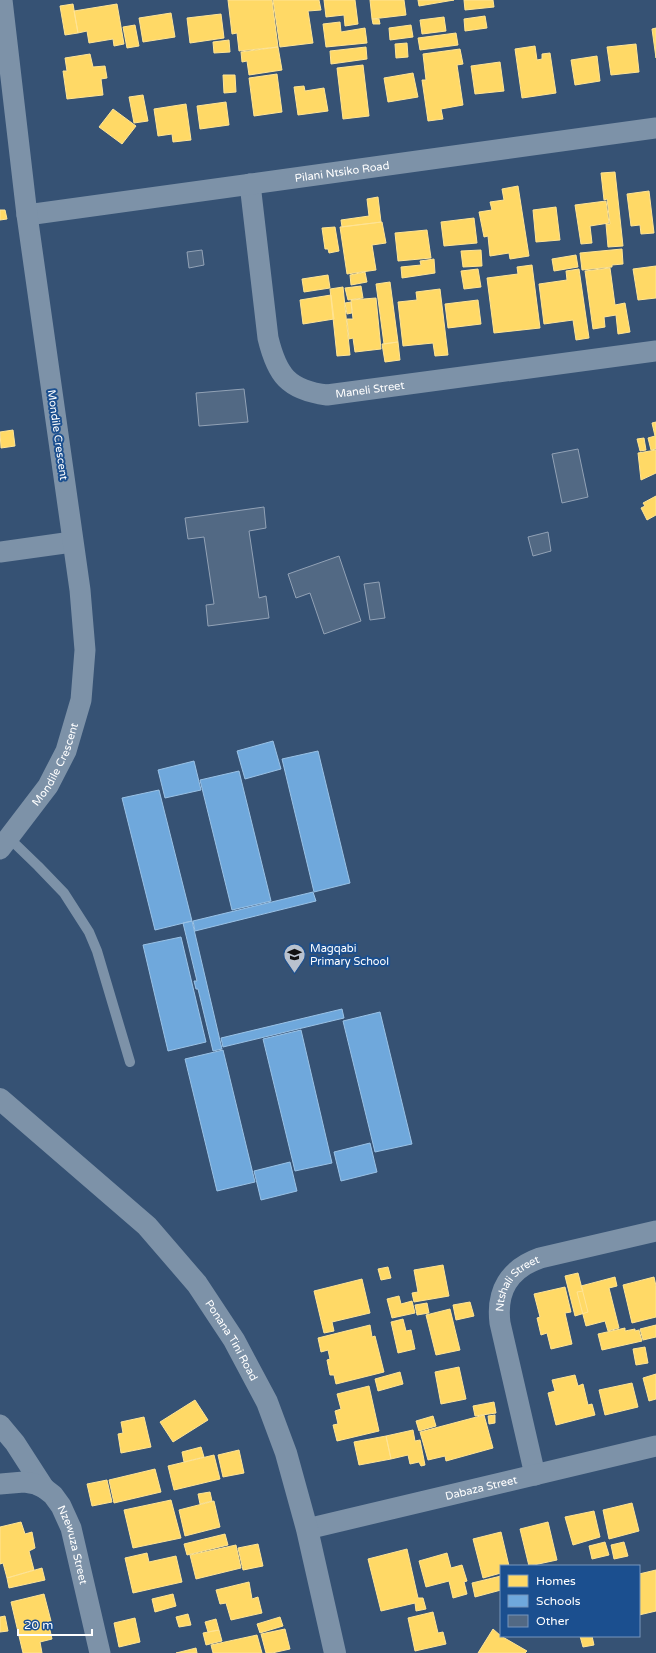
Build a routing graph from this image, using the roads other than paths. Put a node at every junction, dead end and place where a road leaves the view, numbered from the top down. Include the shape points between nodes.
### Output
1 (2, 0) edge
2 (656, 128) edge
3 (250, 184) junction
4 (27, 215) junction
5 (656, 351) edge
6 (72, 542) junction
7 (0, 552) edge
8 (4, 844) edge
9 (130, 1062) dead end
10 (1, 1101) edge
11 (656, 1231) edge
12 (0, 1425) edge
13 (656, 1446) edge
14 (535, 1474) junction
15 (0, 1484) edge
16 (44, 1488) junction
17 (307, 1529) junction
18 (100, 1653) edge
19 (336, 1653) edge

1 - 4 street, Mondile Crescent
2 - 3 street, Pilani Ntsiko Road
3 - 4 street, Pilani Ntsiko Road
3 - 5 street, Maneli Street via 269,343 278,367 298,389 327,395
4 - 6 street, Mondile Crescent
6 - 7 street
6 - 8 street, Mondile Crescent via 80,590 85,650 81,700 66,751 48,786
8 - 9 lane via 38,866 64,893 89,932
10 - 17 street, Ponana Tini Road via 147,1226 197,1284 234,1340 267,1402 286,1453
11 - 14 street, Ntshali Street via 527,1263 500,1294 500,1323
12 - 16 street
13 - 14 street, Dabaza Street
14 - 17 street, Dabaza Street
15 - 16 street, Nzewuza Street via 24,1482
16 - 18 street, Nzewuza Street via 61,1506 71,1528
17 - 19 street, Ponana Tini Road

